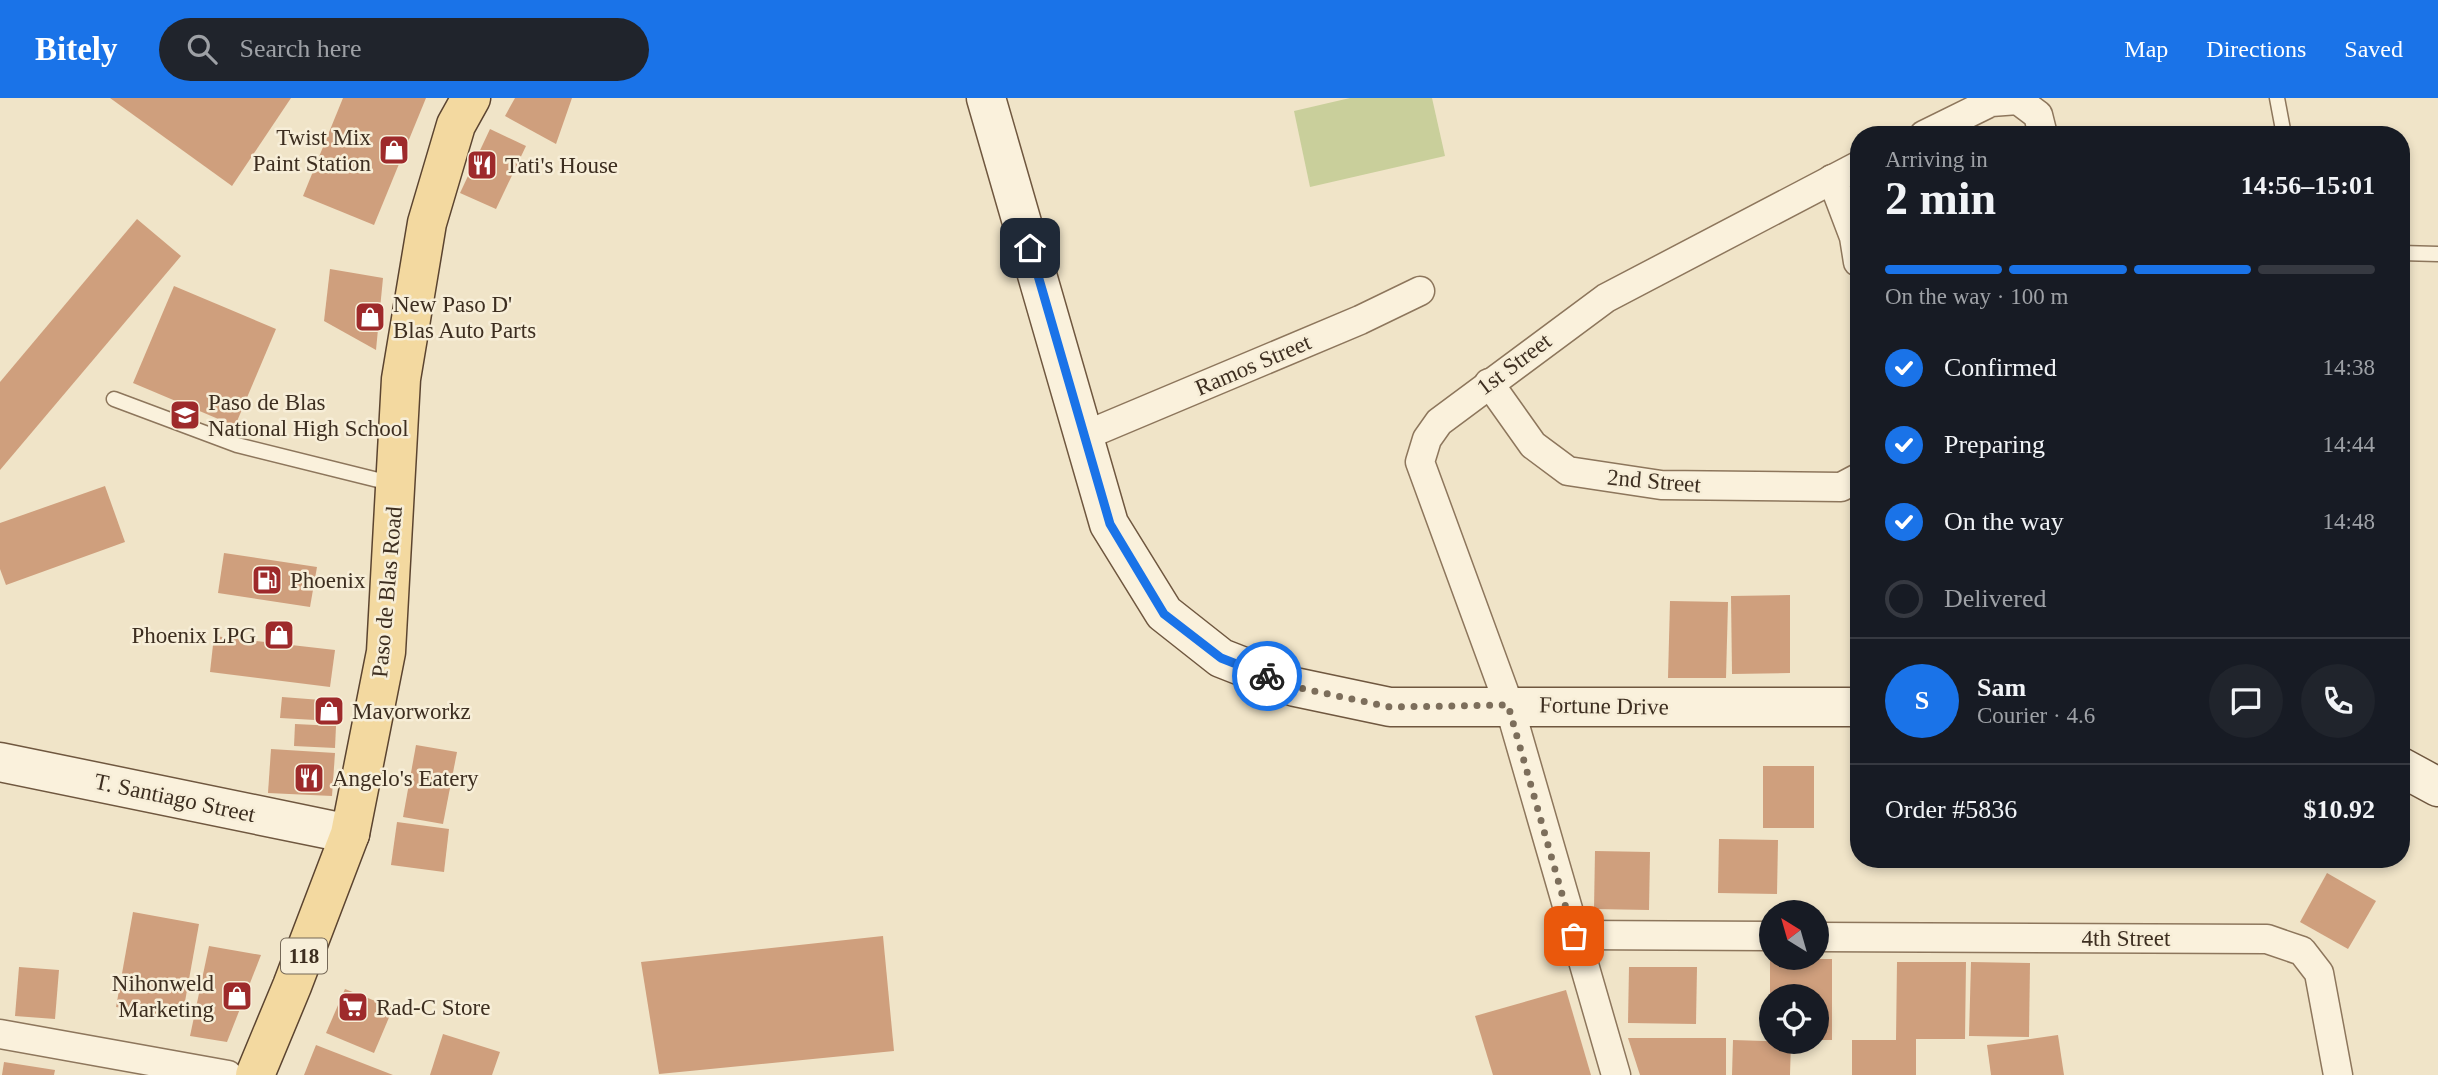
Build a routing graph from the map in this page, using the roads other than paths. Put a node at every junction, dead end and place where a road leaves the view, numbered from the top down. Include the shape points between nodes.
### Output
1 (471, 98) edge
2 (986, 98) edge
3 (2277, 98) edge
4 (1942, 126) edge
5 (2041, 126) edge
6 (2282, 126) edge
7 (1850, 170) edge
8 (1832, 179) junction
9 (1850, 226) edge
10 (2410, 253) edge
11 (2438, 254) edge
12 (1420, 291) dead end
13 (1489, 383) junction
14 (114, 399) dead end
15 (1084, 436) junction
16 (1850, 482) edge
17 (395, 484) junction
18 (1508, 705) junction
19 (1850, 707) edge
20 (0, 762) edge
21 (2410, 772) edge
22 (2438, 787) edge
23 (350, 835) junction
24 (1574, 936) junction
25 (1759, 936) edge
26 (1829, 937) edge
27 (0, 1034) edge
28 (228, 1075) edge
29 (254, 1075) edge
30 (1616, 1075) edge
31 (2337, 1075) edge

1 - 17 main road, Paso de Blas Road / 118 via 456,125 427,223 401,379
2 - 15 street, Fortune Drive
3 - 6 lane
4 - 5 street via 1991,102 2018,100 2038,115
7 - 8 street, 1st Street
8 - 9 street
8 - 13 street, 1st Street via 1606,298
10 - 11 lane
12 - 15 street, Ramos Street
13 - 16 street, 2nd Street via 1533,445 1568,471 1661,485 1840,487
13 - 18 street, 1st Street via 1439,422 1427,439 1420,462
14 - 17 lane via 237,444
15 - 18 street, Fortune Drive via 1110,524 1164,614 1221,658 1295,687 1390,707
17 - 23 main road, Paso de Blas Road / 118 via 386,652
18 - 19 street, Fortune Drive
18 - 24 street, 1st Street
20 - 23 street, T. Santiago Street
21 - 22 street
23 - 29 main road, Paso de Blas Road / 118
24 - 25 street
24 - 30 street, 1st Street
26 - 31 street, 4th Street via 2267,939 2302,951 2319,973
27 - 28 street

